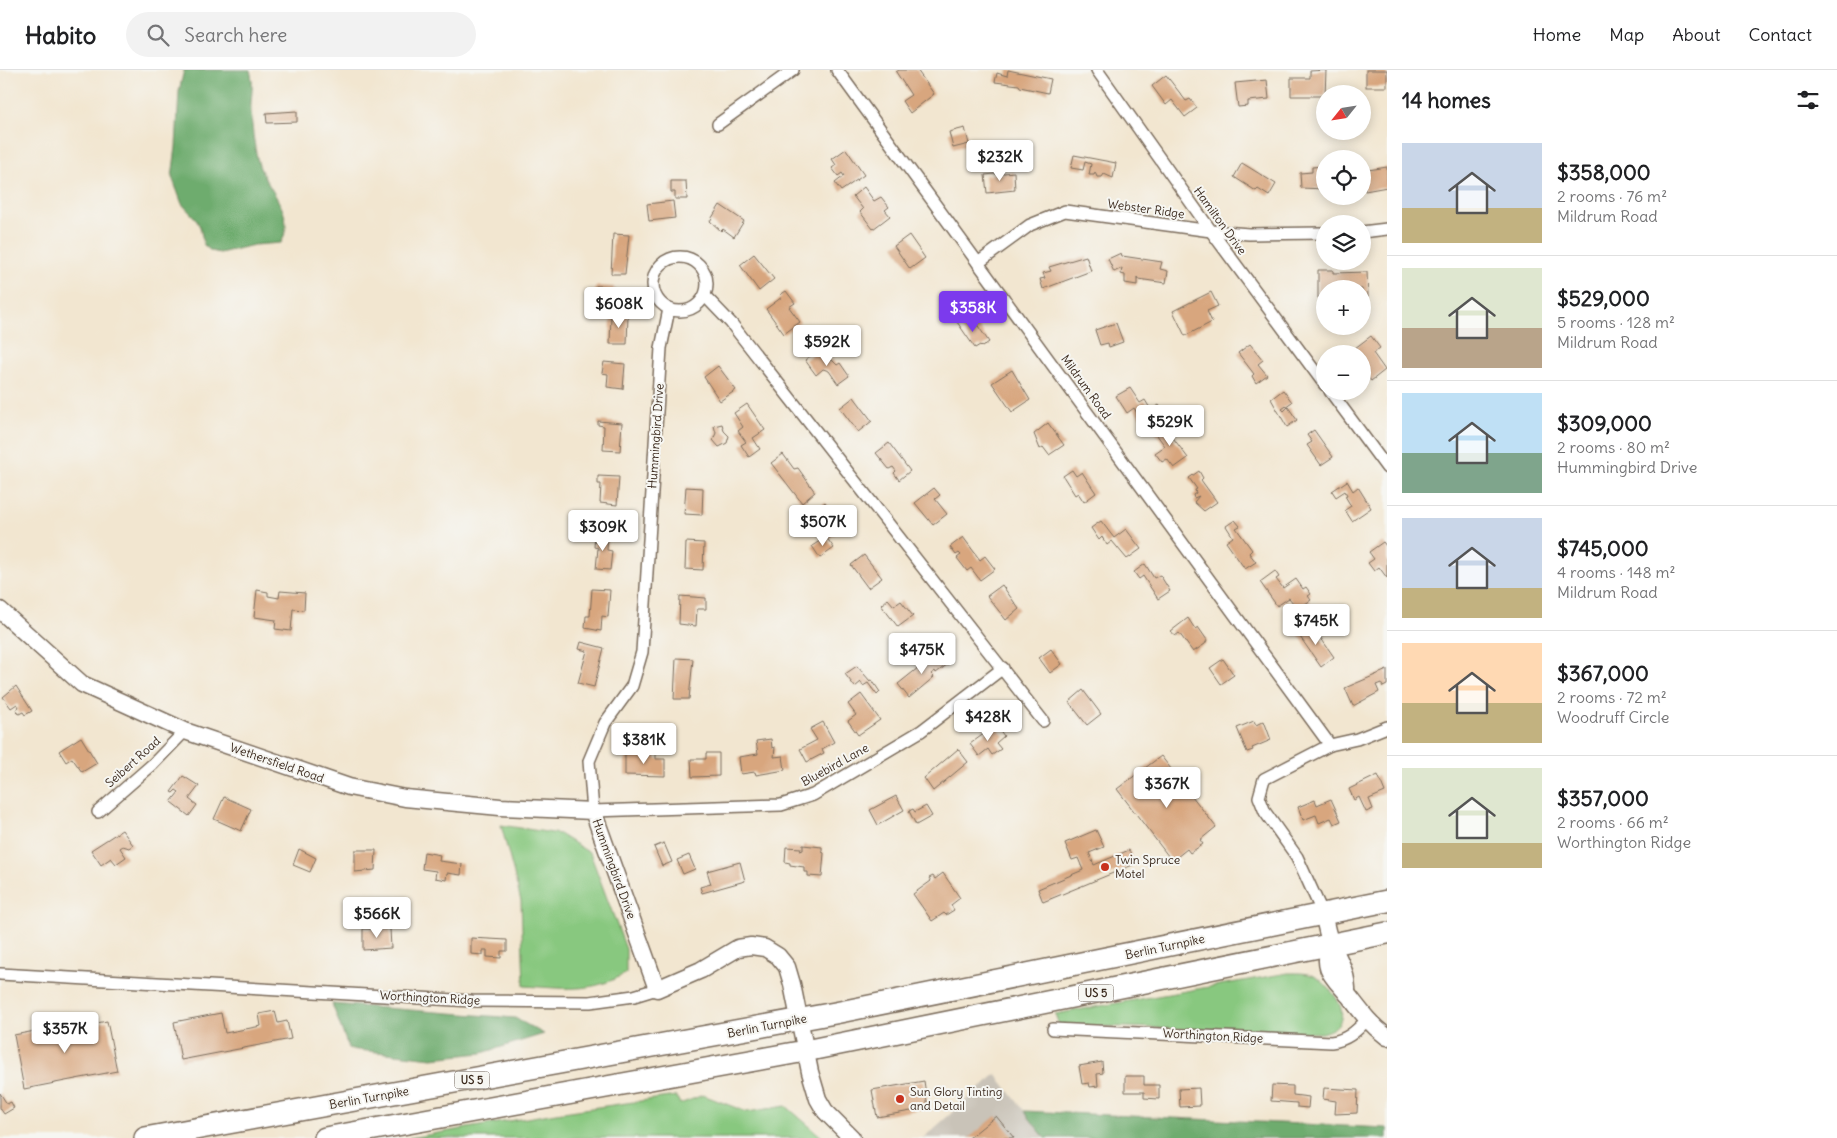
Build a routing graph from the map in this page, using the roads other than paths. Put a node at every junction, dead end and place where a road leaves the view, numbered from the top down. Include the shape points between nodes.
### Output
1 (793, 70) edge
2 (838, 70) edge
3 (1097, 70) edge
4 (718, 124) dead end
5 (1387, 229) edge
6 (1371, 231) edge
7 (1210, 232) junction
8 (1316, 233) edge
9 (978, 263) junction
10 (705, 296) junction
11 (669, 309) junction
12 (1316, 373) edge
13 (1337, 400) edge
14 (1387, 468) edge
15 (0, 610) edge
16 (1002, 668) junction
17 (1043, 721) dead end
18 (1387, 727) edge
19 (185, 731) junction
20 (1330, 745) junction
21 (593, 811) junction
22 (98, 812) dead end
23 (1387, 901) edge
24 (1323, 914) junction
25 (1387, 933) edge
26 (1331, 945) junction
27 (0, 974) edge
28 (657, 989) junction
29 (798, 1020) junction
30 (1366, 1021) junction
31 (1053, 1029) dead end
32 (1387, 1037) edge
33 (805, 1051) junction
34 (145, 1138) edge
35 (325, 1138) edge
36 (852, 1138) edge

1 - 4 street
2 - 9 street, Mildrum Road
3 - 7 street, Hamilton Drive
5 - 6 street
7 - 8 street, Webster Ridge
7 - 9 street, Webster Ridge via 1065,212 1030,225
7 - 12 street, Hamilton Drive
9 - 20 street, Mildrum Road
10 - 11 street via 689,310
10 - 11 street via 708,281 700,265 689,258 671,259 659,268 653,282 656,297
10 - 16 street via 730,323
11 - 21 street, Hummingbird Drive via 661,348 642,652 632,686 605,722 589,761
13 - 14 street
15 - 19 street, Wethersfield Road via 82,684
16 - 17 street
16 - 21 street, Bluebird Lane via 921,730 813,795 781,805
18 - 20 street
19 - 21 street, Wethersfield Road via 349,787 405,798
19 - 22 street, Seibert Road
20 - 24 street via 1264,779 1259,797 1265,812 1297,857
21 - 28 street, Hummingbird Drive
23 - 24 highway, Berlin Turnpike / US 5
24 - 26 street
24 - 29 highway, Berlin Turnpike / US 5
25 - 26 highway, US 5
26 - 30 street via 1327,964 1335,981
26 - 33 highway, US 5
27 - 28 street, Worthington Ridge via 444,1000 613,1000
28 - 29 street, Worthington Ridge via 701,970 738,948 765,948 787,967
29 - 33 street, Worthington Ridge
29 - 34 highway, Berlin Turnpike / US 5
30 - 31 street, Worthington Ridge via 1351,1036 1331,1042
30 - 32 street
33 - 35 highway, US 5
33 - 36 street, Worthington Ridge via 818,1099 825,1111

